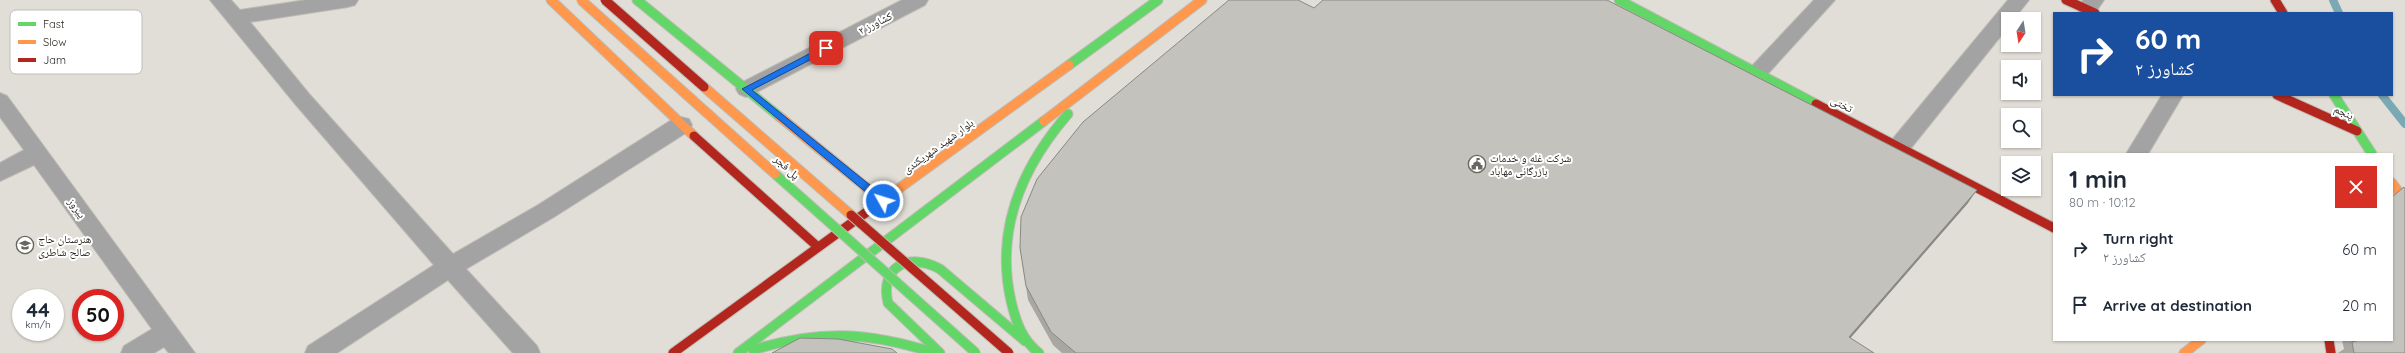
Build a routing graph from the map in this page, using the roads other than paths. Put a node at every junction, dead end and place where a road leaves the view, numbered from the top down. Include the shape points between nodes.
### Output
1 (220, 0) edge
2 (348, 0) edge
3 (551, 0) edge
4 (581, 0) edge
5 (605, 0) edge
6 (637, 0) edge
7 (918, 0) edge
8 (1158, 0) edge
9 (1202, 0) edge
10 (1620, 0) edge
11 (1825, 0) edge
12 (2020, 0) edge
13 (2066, 0) edge
14 (2275, 0) edge
15 (2092, 7) edge
16 (2281, 12) edge
17 (235, 18) junction
18 (1757, 73) junction
19 (1104, 75) junction
20 (746, 89) junction
21 (2172, 96) edge
22 (2279, 96) edge
23 (2335, 96) edge
24 (0, 101) edge
25 (682, 125) junction
26 (2357, 131) junction
27 (1899, 147) junction
28 (38, 153) junction
29 (2138, 153) edge
30 (2371, 153) edge
31 (0, 173) edge
32 (2405, 184) edge
33 (2393, 186) edge
34 (883, 201) junction
35 (2405, 201) edge
36 (2053, 227) edge
37 (818, 247) junction
38 (450, 267) junction
39 (168, 332) junction
40 (2200, 341) edge
41 (2329, 341) edge
42 (1026, 342) junction
43 (133, 353) edge
44 (183, 353) edge
45 (317, 353) edge
46 (528, 353) edge
47 (673, 353) edge
48 (738, 353) edge
49 (747, 353) edge
50 (935, 353) edge
51 (940, 353) edge
52 (976, 353) edge
53 (1009, 353) edge
54 (1039, 353) edge
55 (2184, 353) edge
56 (2331, 353) edge

1 - 17 street
2 - 17 street
3 - 25 main road
4 - 52 main road, پل فجر, bridge
5 - 53 main road, bridge
6 - 20 main road
7 - 20 street, کشاورز ۲
8 - 34 main road, بلوار شهید شهریکندی
9 - 19 main road
10 - 18 main road, تختی
11 - 18 street
12 - 27 street
13 - 15 main road
14 - 16 main road
17 - 38 street via 303,100
18 - 27 main road, تختی
19 - 42 main road via 1049,135 1029,165 1014,206 1005,268 1012,304
19 - 48 main road
20 - 34 main road
21 - 29 street
22 - 26 main road, پنجم
23 - 26 main road
24 - 28 street, پیروز
25 - 37 main road
25 - 38 street via 546,211
26 - 30 main road
27 - 36 main road, تختی
28 - 31 street
28 - 39 street, پیروز
32 - 33 main road
33 - 35 main road
34 - 37 main road, بلوار شهید شهریکندی
37 - 47 main road, بلوار شهید شهریکندی
38 - 45 street
38 - 46 street
39 - 43 street
39 - 44 street, پیروز
40 - 55 main road
41 - 56 main road
42 - 51 main road via 935,266 916,261 897,267 885,281 884,296 888,303
42 - 54 main road
49 - 50 main road via 807,333 850,333 899,340

